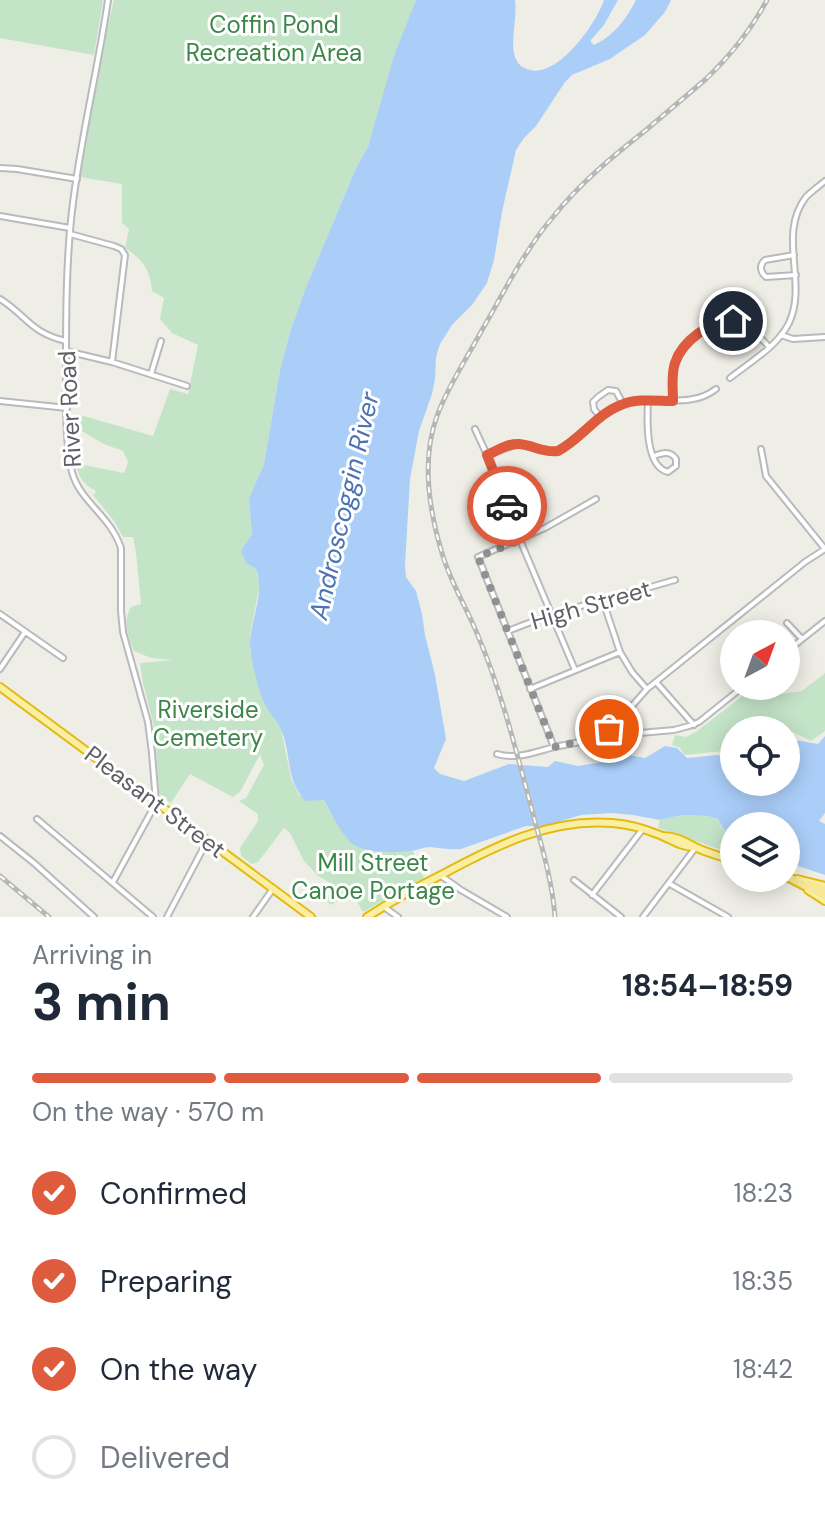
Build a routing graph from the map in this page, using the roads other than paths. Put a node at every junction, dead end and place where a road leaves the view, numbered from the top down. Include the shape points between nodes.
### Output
1 (108, 0) edge
2 (0, 168) edge
3 (77, 179) junction
4 (825, 181) edge
5 (0, 216) edge
6 (70, 231) junction
7 (794, 255) junction
8 (796, 275) junction
9 (0, 299) edge
10 (781, 335) junction
11 (825, 337) edge
12 (66, 341) junction
13 (161, 341) dead end
14 (769, 347) junction
15 (66, 351) junction
16 (112, 362) junction
17 (151, 374) junction
18 (730, 378) dead end
19 (187, 386) dead end
20 (716, 389) dead end
21 (0, 401) edge
22 (648, 401) junction
23 (673, 401) junction
24 (623, 404) junction
25 (67, 408) junction
26 (601, 418) junction
27 (475, 429) dead end
28 (761, 449) dead end
29 (487, 455) junction
30 (654, 456) junction
31 (596, 499) dead end
32 (520, 540) junction
33 (825, 549) edge
34 (675, 580) dead end
35 (602, 598) junction
36 (0, 614) edge
37 (551, 614) junction
38 (825, 621) edge
39 (508, 631) junction
40 (25, 632) junction
41 (802, 639) edge
42 (620, 652) junction
43 (63, 658) dead end
44 (0, 669) edge
45 (575, 670) junction
46 (656, 682) junction
47 (0, 687) edge
48 (530, 689) junction
49 (647, 689) junction
50 (726, 700) edge
51 (694, 725) junction
52 (593, 739) junction
53 (556, 746) junction
54 (497, 754) dead end
55 (156, 803) junction
56 (37, 819) dead end
57 (642, 830) junction
58 (0, 836) edge
59 (207, 841) junction
60 (696, 847) junction
61 (720, 856) edge
62 (440, 875) junction
63 (574, 880) dead end
64 (800, 882) edge
65 (113, 883) junction
66 (670, 884) junction
67 (273, 889) junction
68 (825, 893) edge
69 (592, 895) junction
70 (384, 907) junction
71 (94, 917) edge
72 (153, 917) edge
73 (167, 917) edge
74 (253, 917) edge
75 (311, 917) edge
76 (367, 917) edge
77 (398, 917) edge
78 (507, 917) edge
79 (621, 917) edge
80 (643, 917) edge
81 (728, 917) edge

1 - 3 street, River Road
2 - 3 street
3 - 6 street, River Road
4 - 7 street via 797,213
5 - 6 street
6 - 12 street, River Road
6 - 16 street via 125,255
7 - 8 street
7 - 8 street via 765,260 761,270 766,277
8 - 10 street via 796,301
9 - 12 street via 39,331
10 - 11 street
10 - 14 street
12 - 15 street, River Road
13 - 17 street
14 - 18 street
14 - 23 street via 740,323 722,321 707,327 675,363
15 - 16 street
15 - 25 street, River Road
16 - 17 street
17 - 19 street
20 - 23 street via 691,401
21 - 25 street
22 - 23 street
22 - 24 street
22 - 30 street via 648,438
24 - 26 street
24 - 26 street via 616,391 608,390 593,402
25 - 55 street, River Road via 75,481 121,548 123,632 148,722
26 - 29 street via 558,451 514,444
27 - 29 street
28 - 33 street via 766,476
29 - 32 street
30 - 30 street via 662,471 676,466 669,453
31 - 32 street
32 - 37 street
32 - 39 street via 478,557
33 - 46 street
34 - 35 street, High Street
35 - 37 street, High Street
35 - 42 street
36 - 40 street
37 - 39 street, High Street
37 - 45 street
38 - 41 street
39 - 48 street
40 - 43 street
40 - 44 street
42 - 45 street
42 - 49 street
45 - 48 street
46 - 49 street
46 - 51 street
47 - 55 highway, Pleasant Street
48 - 53 street
49 - 52 street via 623,718
50 - 51 street
51 - 52 street
52 - 53 street
53 - 54 street via 519,756
55 - 59 highway, Pleasant Street
55 - 65 street
56 - 65 street
57 - 60 highway
57 - 62 highway via 599,823 548,829 495,847
57 - 69 street
58 - 71 street
59 - 67 highway, Pleasant Street
59 - 73 street
60 - 61 highway
60 - 66 street
62 - 70 highway
62 - 78 street
63 - 69 street
64 - 68 highway
65 - 72 street
66 - 80 street
66 - 81 street
67 - 74 street
67 - 75 highway, Pleasant Street
69 - 79 street
70 - 76 highway
70 - 77 street

